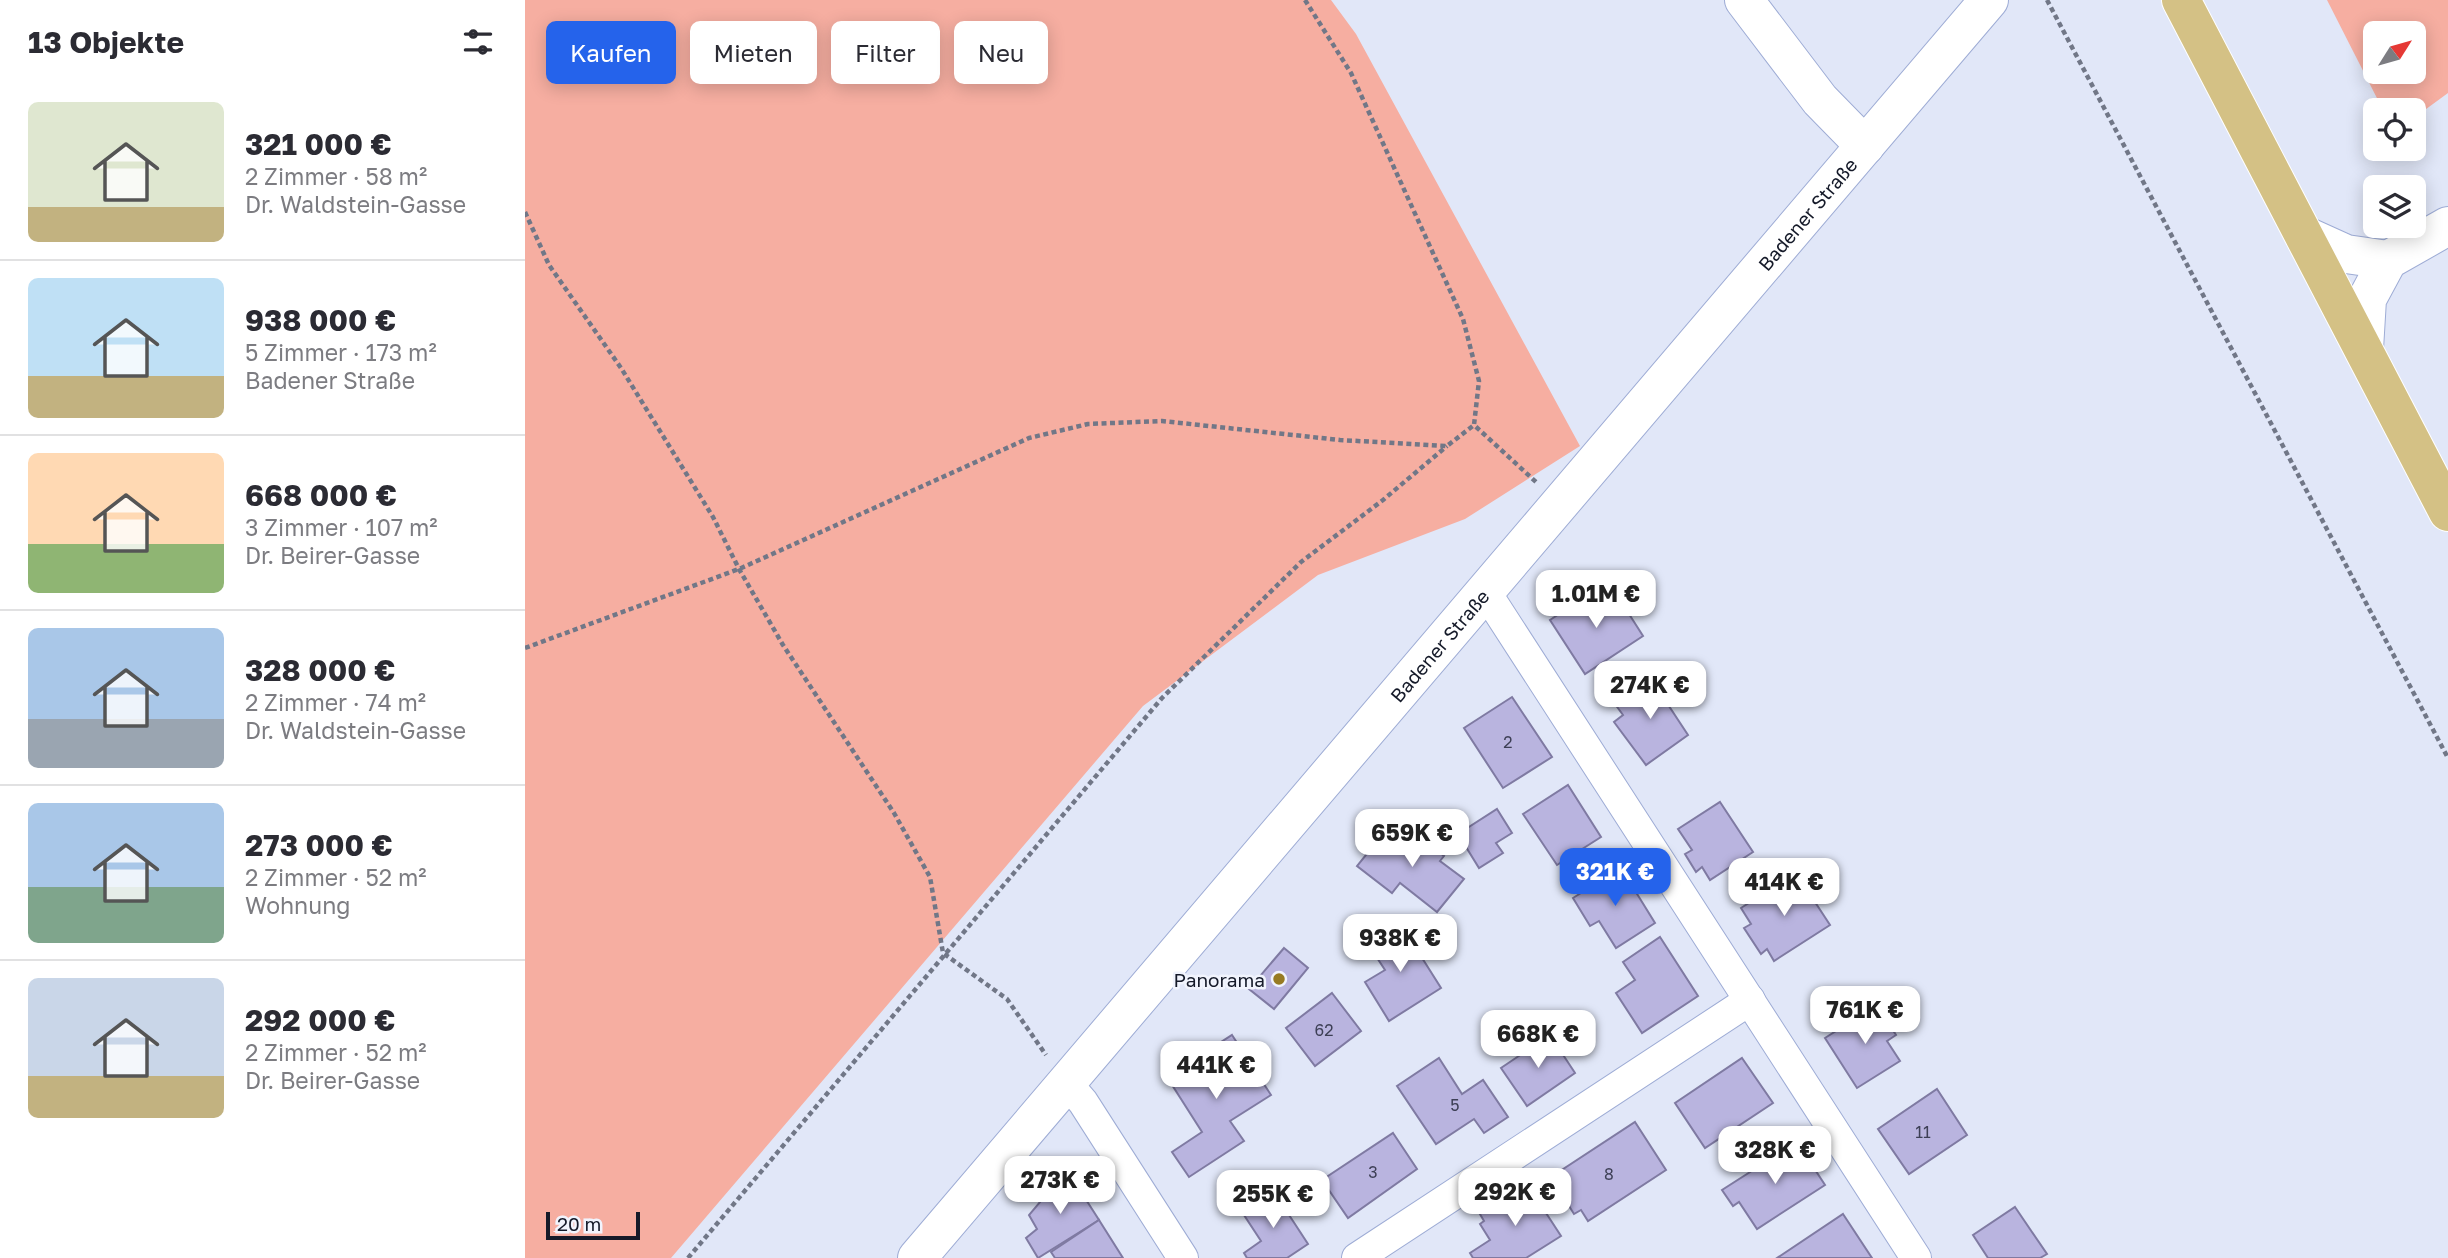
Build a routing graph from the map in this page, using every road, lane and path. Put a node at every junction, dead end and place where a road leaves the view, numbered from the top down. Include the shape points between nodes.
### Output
1 (1305, 0) edge
2 (1744, 0) edge
3 (1989, 0) edge
4 (2047, 0) edge
5 (2181, 0) edge
6 (1865, 146) junction
7 (525, 212) edge
8 (2448, 226) edge
9 (2304, 235) junction
10 (2388, 260) junction
11 (2364, 349) junction
12 (1474, 425) junction
13 (1447, 446) junction
14 (1559, 504) junction
15 (2448, 512) edge
16 (739, 569) junction
17 (1485, 591) junction
18 (525, 648) edge
19 (2448, 758) edge
20 (943, 953) junction
21 (1750, 1000) junction
22 (1065, 1081) junction
23 (688, 1258) edge
24 (917, 1258) edge
25 (1183, 1258) edge
26 (1357, 1258) edge
27 (1916, 1258) edge

1 - 12 path via 1351,73 1463,318 1479,381
2 - 6 street via 1820,100
3 - 6 street, Badener Straße
4 - 19 path
5 - 9 main road
6 - 14 street, Badener Straße
7 - 16 path via 549,265 621,368 713,517
8 - 10 street
9 - 10 street via 2346,254
9 - 11 main road
10 - 11 street via 2367,299
11 - 15 main road
12 - 13 path
12 - 14 path
13 - 16 path via 1162,421 1089,424 1029,438
13 - 20 path via 1301,562 1162,698
14 - 17 street, Badener Straße
16 - 18 path
16 - 20 path via 930,877
17 - 21 street
17 - 22 street, Badener Straße
20 - 22 path via 1007,999
20 - 23 path
21 - 26 street
21 - 27 street
22 - 24 street, Badener Straße
22 - 25 street

